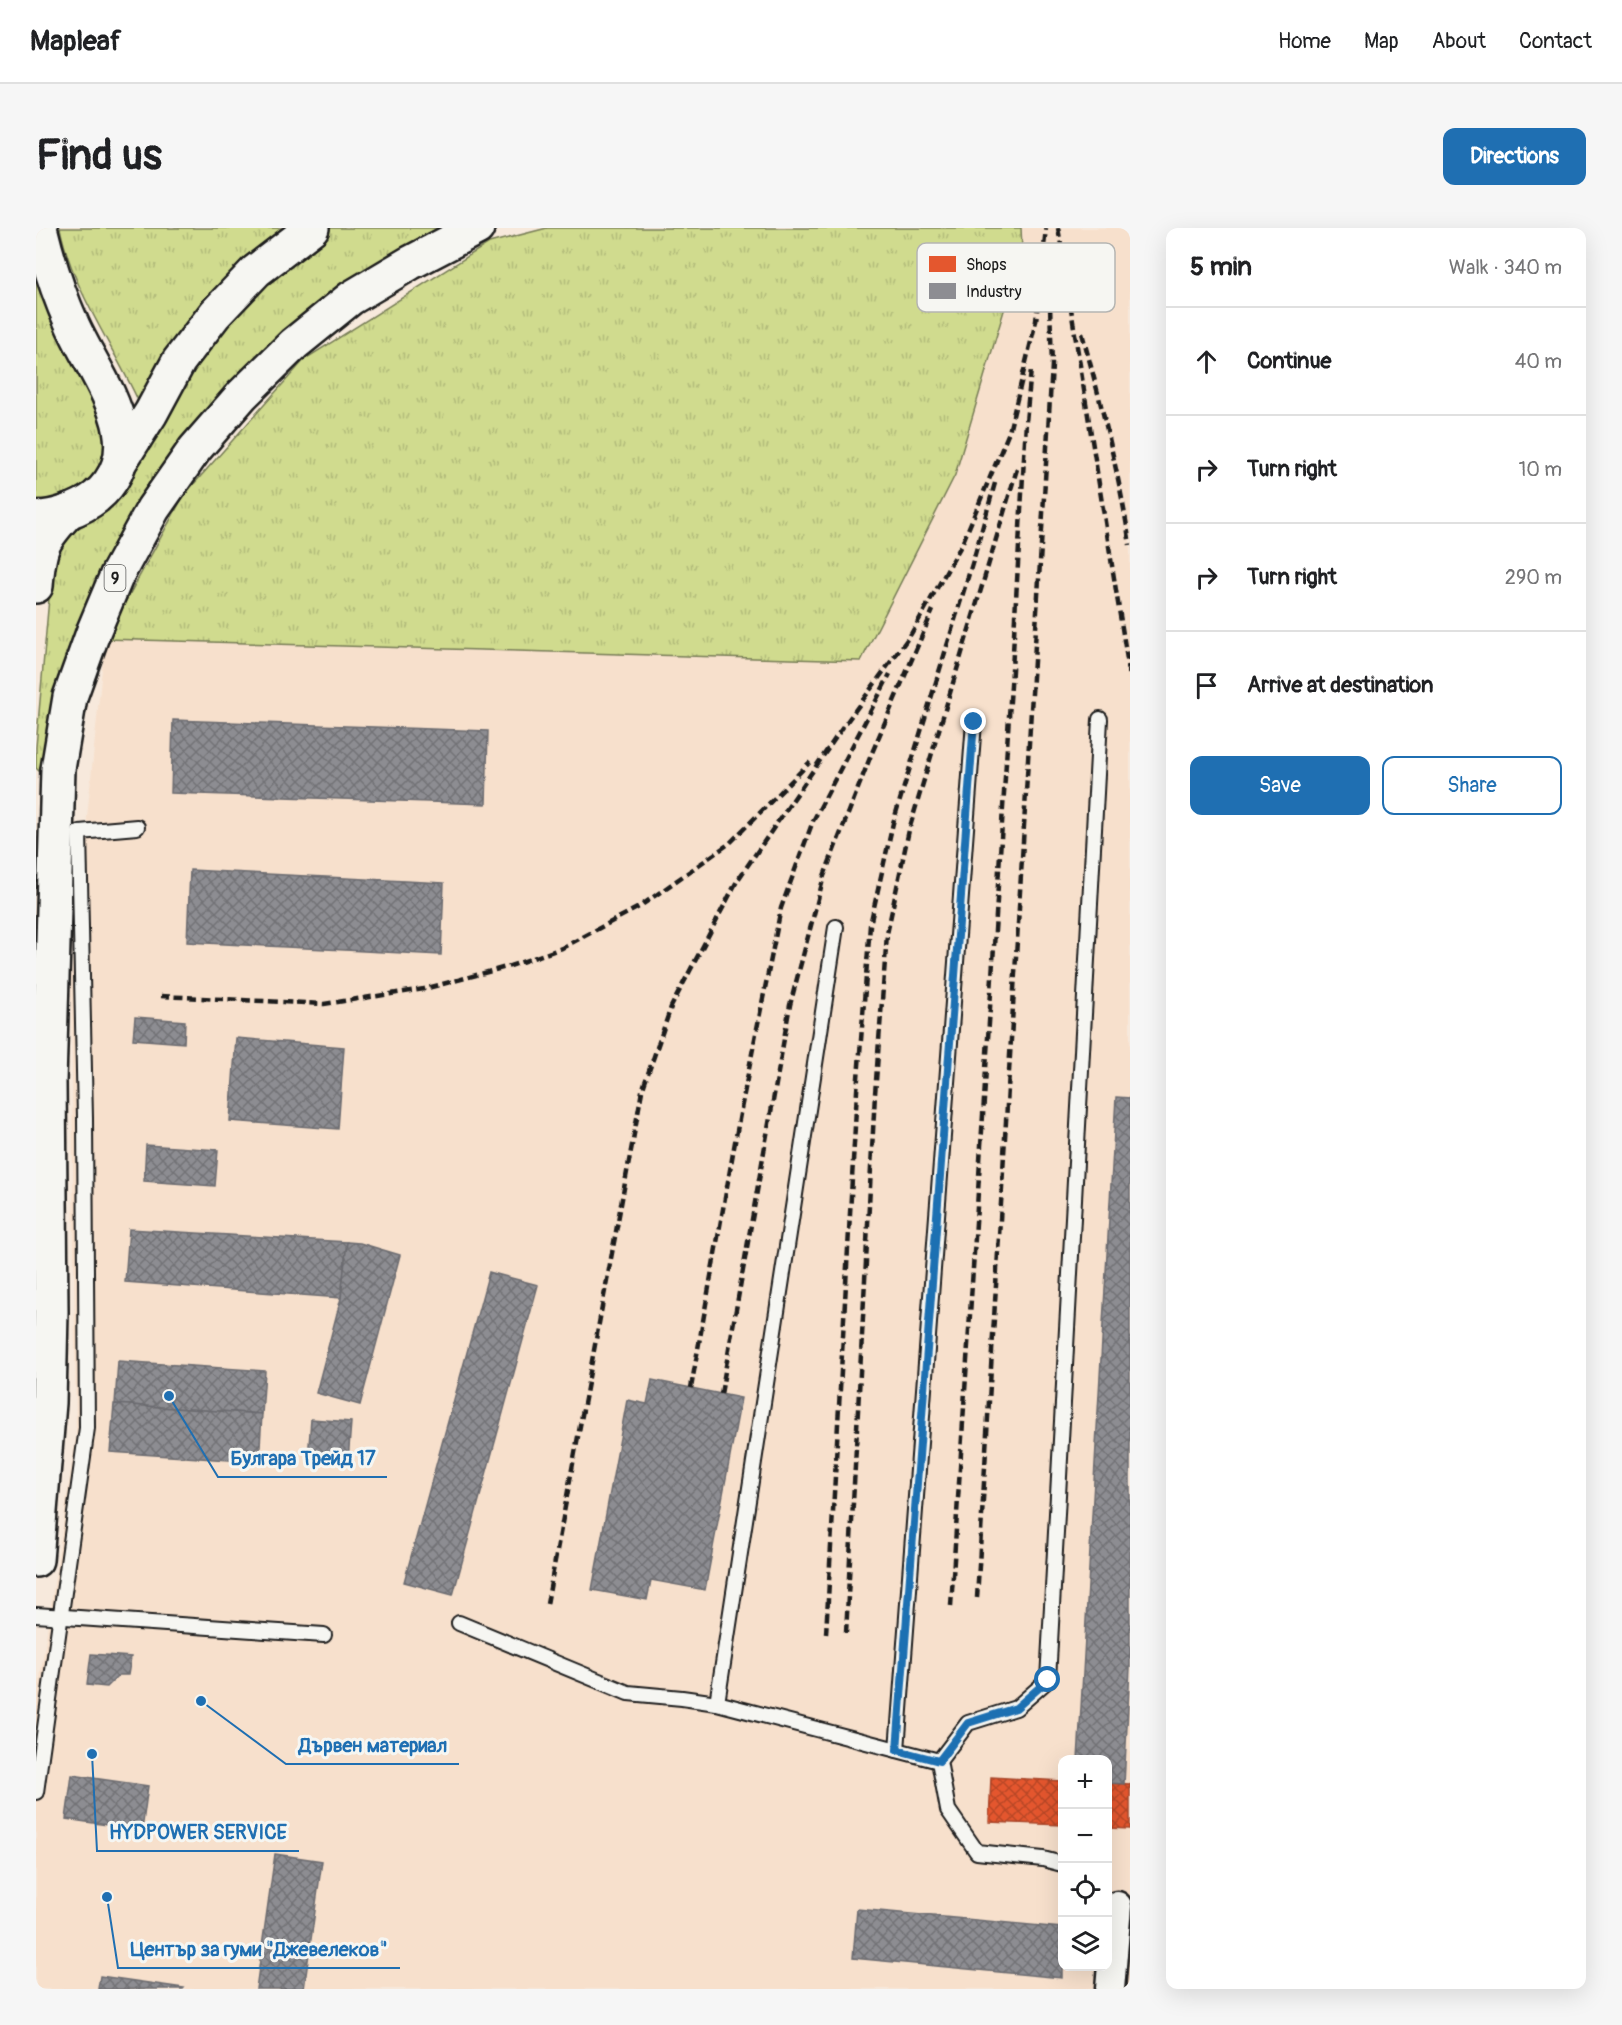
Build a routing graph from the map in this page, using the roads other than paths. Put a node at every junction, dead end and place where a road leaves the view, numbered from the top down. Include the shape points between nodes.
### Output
1 (40, 228) edge
2 (312, 228) edge
3 (477, 228) edge
4 (121, 460) junction
5 (69, 511) junction
6 (36, 518) edge
7 (36, 586) edge
8 (1100, 719) dead end
9 (974, 722) dead end
10 (137, 827) dead end
11 (836, 927) dead end
12 (36, 957) edge
13 (49, 1082) junction
14 (36, 1560) edge
15 (36, 1615) edge
16 (61, 1616) junction
17 (459, 1623) dead end
18 (324, 1635) dead end
19 (717, 1703) junction
20 (897, 1750) junction
21 (939, 1761) junction
22 (36, 1792) edge
23 (1058, 1863) edge
24 (1112, 1917) edge
25 (1110, 1989) edge

1 - 4 highway via 72,326 115,410
2 - 4 highway via 256,271 214,314 179,361
3 - 13 highway, 9 via 351,298 294,344 242,395 195,450 153,509 117,574 70,697 58,769
4 - 5 highway via 106,488 91,501
5 - 6 highway
5 - 7 highway via 44,541
8 - 21 lane via 1048,1680 1016,1708 968,1723
9 - 20 lane
10 - 16 lane via 79,832 87,1428
11 - 19 lane
12 - 13 highway
13 - 14 highway, 9 via 49,1403
15 - 16 lane
16 - 18 lane
16 - 22 lane
17 - 19 lane via 628,1693
19 - 20 lane
20 - 21 lane
21 - 23 lane via 948,1810 977,1852
24 - 25 street

